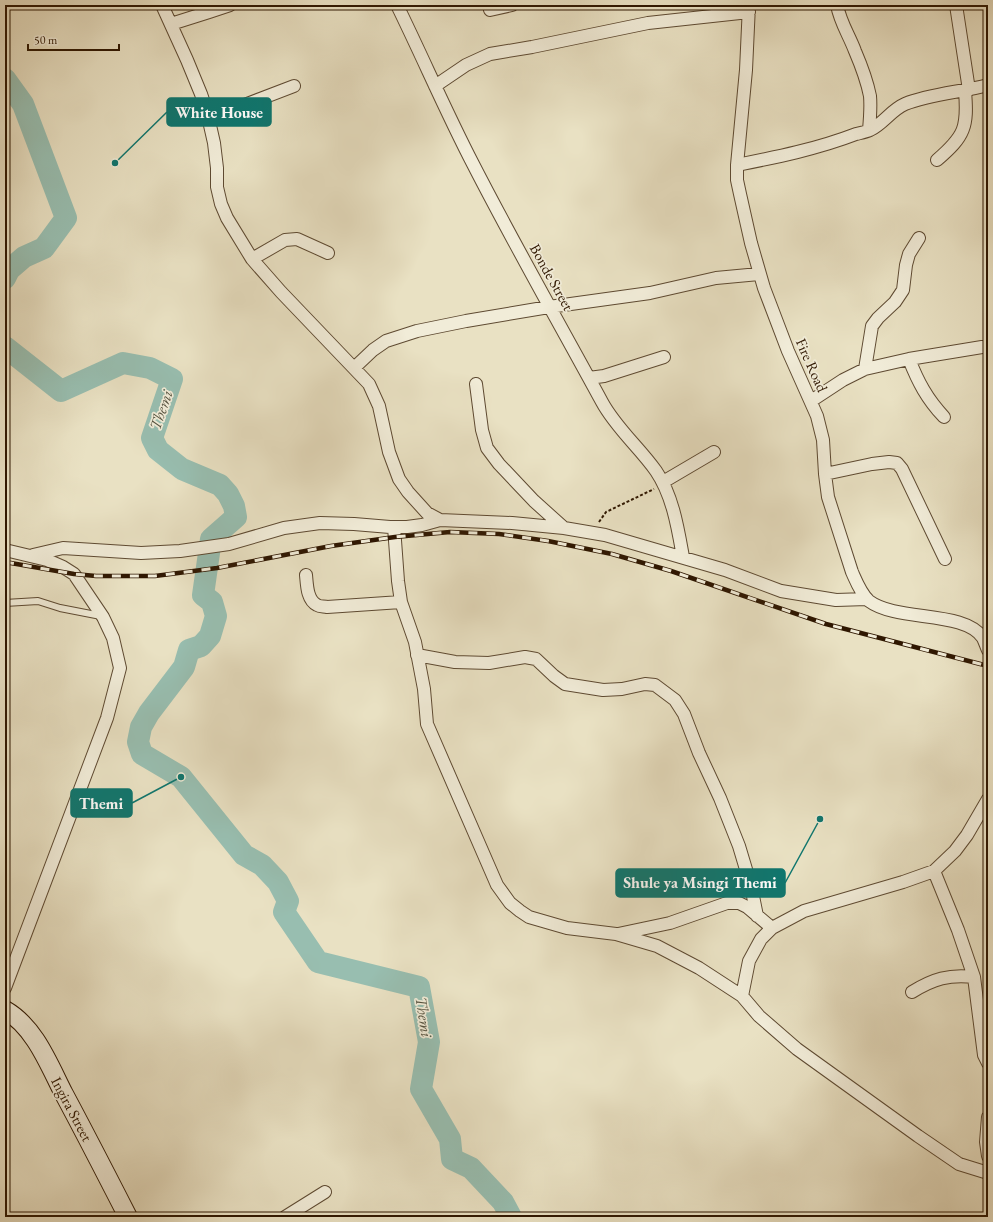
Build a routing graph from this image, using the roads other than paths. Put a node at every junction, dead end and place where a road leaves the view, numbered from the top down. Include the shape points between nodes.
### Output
1 (162, 5) edge
2 (230, 5) edge
3 (398, 5) edge
4 (512, 5) edge
5 (837, 5) edge
6 (956, 5) edge
7 (749, 8) edge
8 (490, 10) dead end
9 (171, 24) junction
10 (988, 85) edge
11 (294, 86) dead end
12 (435, 86) junction
13 (967, 91) junction
14 (208, 119) junction
15 (869, 130) junction
16 (937, 160) dead end
17 (737, 165) junction
18 (920, 238) dead end
19 (328, 253) dead end
20 (252, 259) junction
21 (759, 274) junction
22 (549, 307) junction
23 (982, 347) dead end
24 (664, 357) dead end
25 (909, 359) junction
26 (354, 368) junction
27 (865, 369) junction
28 (589, 378) junction
29 (476, 384) dead end
30 (811, 401) junction
31 (944, 417) dead end
32 (714, 452) dead end
33 (825, 474) junction
34 (663, 483) junction
35 (440, 520) junction
36 (394, 527) junction
37 (564, 528) junction
38 (5, 550) edge
39 (30, 556) junction
40 (683, 557) junction
41 (945, 559) dead end
42 (306, 575) dead end
43 (867, 600) junction
44 (402, 602) junction
45 (5, 603) edge
46 (103, 617) junction
47 (976, 631) junction
48 (988, 635) edge
49 (988, 650) edge
50 (417, 656) junction
51 (988, 798) edge
52 (934, 871) junction
53 (757, 916) junction
54 (772, 928) junction
55 (616, 934) junction
56 (974, 977) junction
57 (5, 988) edge
58 (912, 992) dead end
59 (742, 996) junction
60 (5, 1010) edge
61 (988, 1063) edge
62 (988, 1117) edge
63 (988, 1156) edge
64 (988, 1173) edge
65 (325, 1192) dead end
66 (128, 1217) edge
67 (285, 1217) edge

1 - 9 street
2 - 9 street
3 - 12 street, Bonde Street
4 - 8 street
5 - 15 street via 839,16 864,73 870,97
6 - 13 street
7 - 12 street via 648,23 490,54 466,65
7 - 17 street, Fire Road
9 - 14 street via 201,94
10 - 13 street
11 - 14 street
12 - 22 street, Bonde Street
13 - 15 street via 925,98 904,105
13 - 16 street via 963,131 948,151
14 - 20 street via 214,143 220,204
15 - 17 street via 795,153
17 - 21 street, Fire Road via 737,180
18 - 27 street via 909,254 903,290 872,326
19 - 20 street via 297,239 286,240
20 - 26 street
21 - 22 street via 716,278 650,293
21 - 30 street, Fire Road via 780,333
22 - 26 street via 417,331 386,341
22 - 28 street, Bonde Street
23 - 25 street
24 - 28 street
25 - 27 street
25 - 31 street via 927,396
26 - 35 street via 369,384 375,396 389,452 399,479 427,513
27 - 30 street via 842,380
28 - 34 street, Bonde Street via 611,416 651,464
29 - 37 street via 487,448 534,501
30 - 33 street, Fire Road via 821,428
32 - 34 street
33 - 41 street via 872,464 897,463
33 - 43 street, Fire Road via 828,497 852,572
34 - 40 street, Bonde Street via 676,521
35 - 36 street via 422,525
35 - 37 street
36 - 39 street via 320,522 284,528 230,544 180,551 141,553 63,548
36 - 44 street
37 - 40 street via 605,535
38 - 39 street
39 - 46 street via 47,560 74,574
40 - 43 street via 781,591 836,600
42 - 44 street via 308,592 317,605 327,607
43 - 47 street via 897,612 948,620
44 - 50 street
45 - 46 lane via 38,601
46 - 57 street via 113,638 120,668 107,718
47 - 48 street
47 - 49 street via 983,638
50 - 53 street via 455,662 489,663 525,657 536,659 565,684 603,690 654,684 675,700 684,714 739,846
50 - 55 street via 424,689 427,724 497,885 510,903 529,917 567,928
51 - 52 street via 955,851
52 - 54 street via 804,911
52 - 56 street
53 - 54 street
53 - 55 street via 739,903 727,903 670,923
54 - 59 street via 761,939 749,961
55 - 59 street via 657,946 699,968
56 - 58 street via 943,978
56 - 61 street via 984,1055
59 - 64 street via 759,1016 836,1078 959,1164
60 - 66 street, Ingira Street via 14,1016 37,1044
62 - 63 street
65 - 67 street

